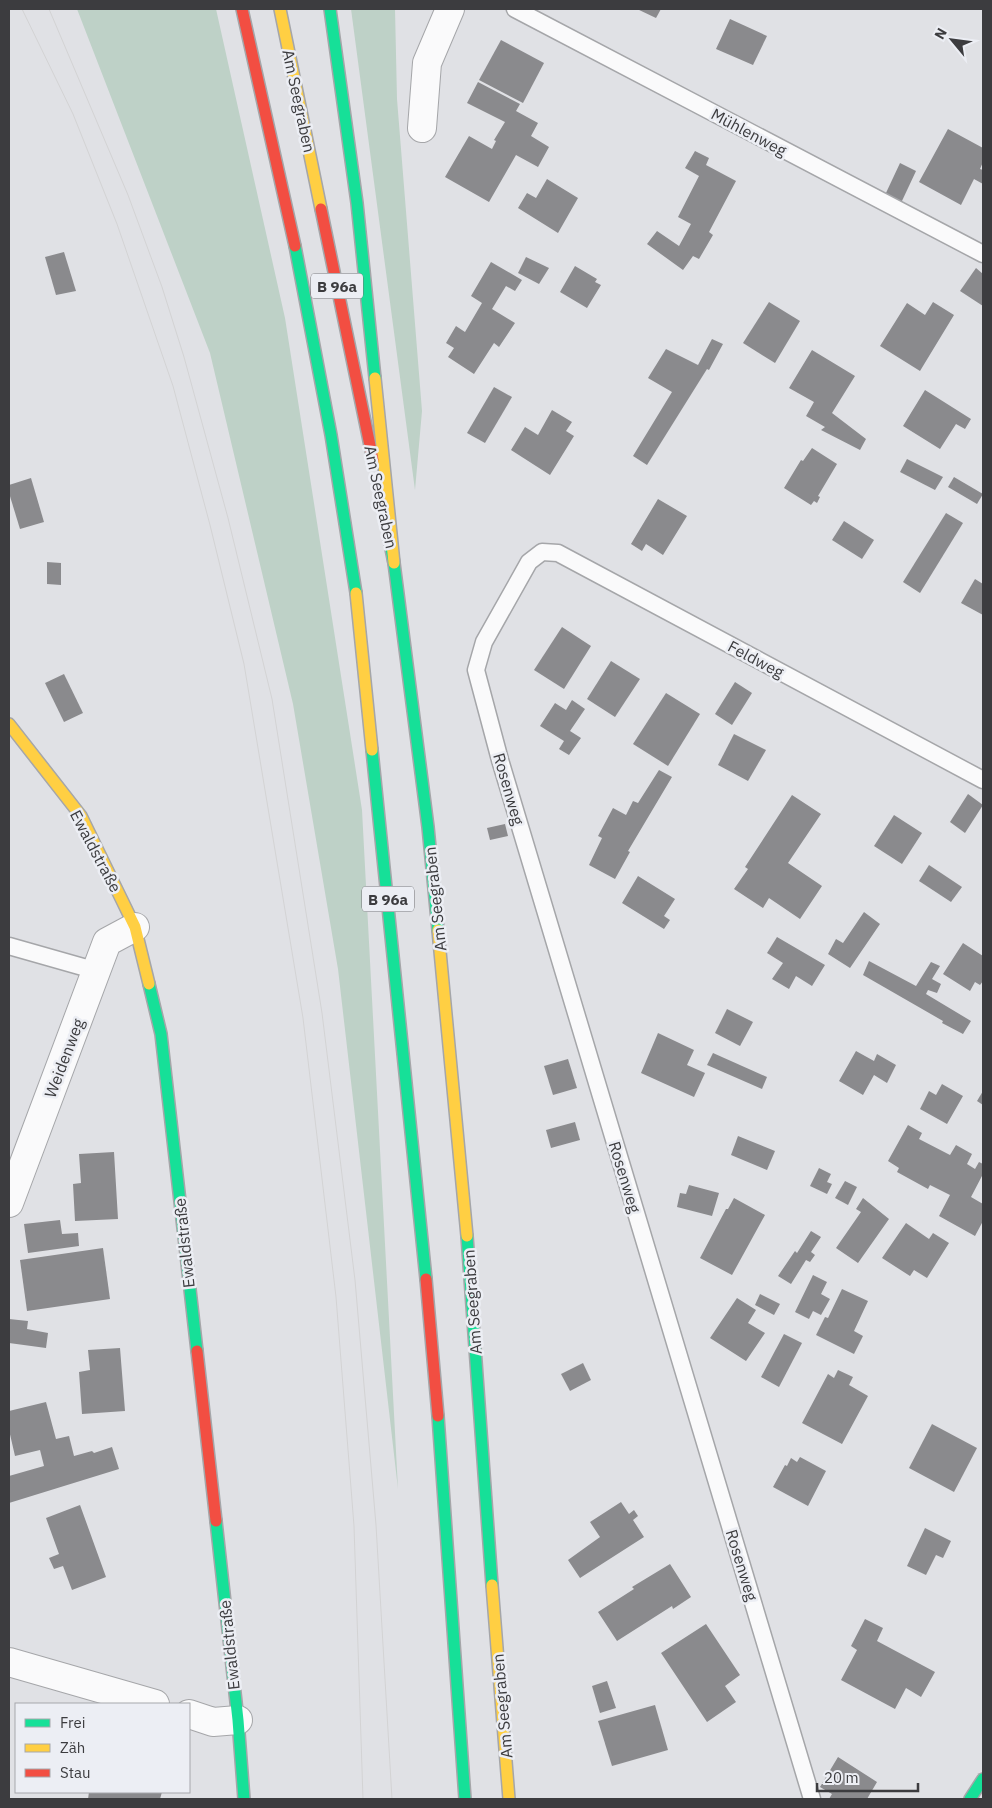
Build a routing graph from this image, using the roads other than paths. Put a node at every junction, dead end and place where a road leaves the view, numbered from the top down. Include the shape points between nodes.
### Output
1 (242, 9) edge
2 (280, 9) edge
3 (330, 9) edge
4 (450, 9) edge
5 (515, 9) edge
6 (422, 128) dead end
7 (983, 254) edge
8 (529, 562) joint
9 (394, 563) junction
10 (9, 724) edge
11 (983, 780) edge
12 (135, 927) junction
13 (9, 946) edge
14 (97, 971) junction
15 (9, 1203) edge
16 (9, 1662) edge
17 (152, 1703) edge
18 (190, 1714) edge
19 (238, 1720) junction
20 (983, 1779) edge
21 (244, 1799) edge
22 (465, 1799) edge
23 (509, 1799) edge
24 (812, 1799) edge
25 (970, 1799) edge

1 - 22 main road, B 96a via 290,219 331,435 356,592 432,1324
2 - 9 main road, Am Seegraben / B 96a
3 - 9 main road via 357,203
4 - 6 street via 427,63
5 - 7 lane, Mühlenweg
8 - 11 lane, Feldweg via 542,552 558,553
8 - 24 lane, Rosenweg via 484,642 476,670 500,760
9 - 23 main road, Am Seegraben / B 96a via 428,827 467,1230
10 - 12 main road, Ewaldstraße via 81,816
12 - 14 street, Weidenweg via 107,942
12 - 19 main road, Ewaldstraße via 160,1034
13 - 14 lane
14 - 15 street, Weidenweg
16 - 17 street
18 - 19 street via 213,1722
19 - 21 main road, Ewaldstraße
20 - 25 main road

